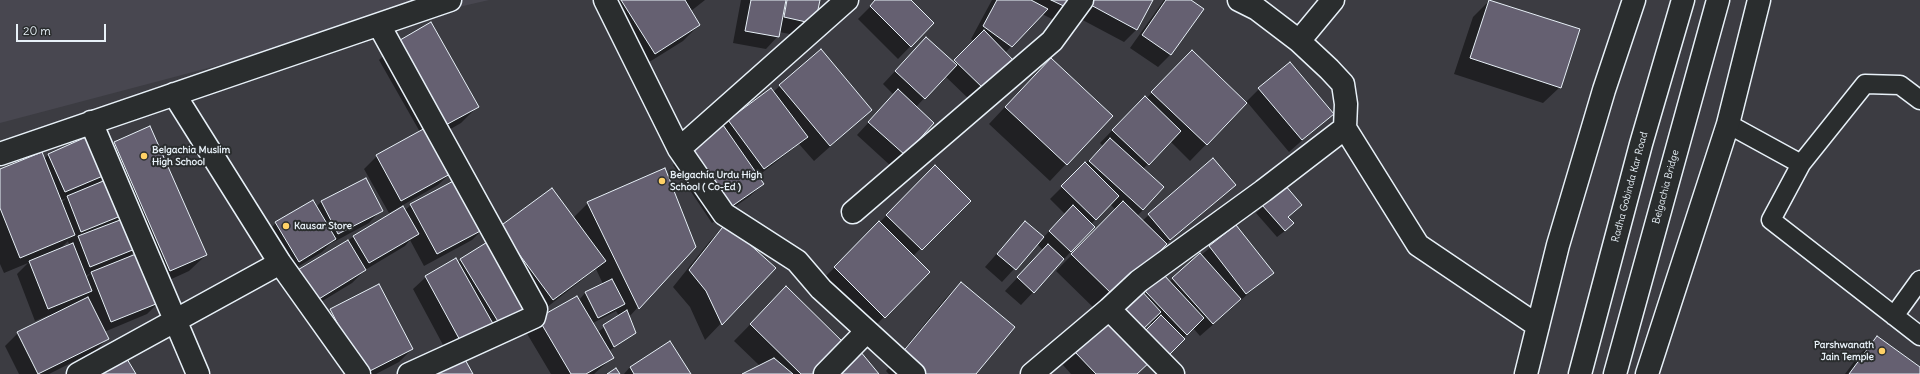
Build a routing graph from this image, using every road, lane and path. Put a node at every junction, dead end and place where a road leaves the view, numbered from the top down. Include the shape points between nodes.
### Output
1 (450, 0) edge
2 (605, 0) edge
3 (847, 0) edge
4 (1082, 0) edge
5 (1239, 0) edge
6 (1333, 0) edge
7 (1634, 0) edge
8 (1683, 0) edge
9 (1718, 0) edge
10 (1759, 0) edge
11 (379, 25) junction
12 (1299, 41) junction
13 (174, 94) junction
14 (1920, 100) edge
15 (91, 122) junction
16 (1728, 124) junction
17 (1345, 128) junction
18 (679, 149) junction
19 (0, 154) edge
20 (1801, 164) junction
21 (853, 212) dead end
22 (280, 263) junction
23 (1920, 280) edge
24 (1109, 309) junction
25 (1894, 316) junction
26 (174, 321) junction
27 (1538, 326) junction
28 (867, 332) junction
29 (1920, 336) edge
30 (78, 374) edge
31 (198, 374) edge
32 (359, 374) edge
33 (409, 374) edge
34 (825, 374) edge
35 (914, 374) edge
36 (1032, 374) edge
37 (1174, 374) edge
38 (1526, 374) edge
39 (1580, 374) edge
40 (1615, 374) edge
41 (1646, 374) edge

1 - 11 street
2 - 18 street
3 - 18 street
4 - 21 street via 1052,41
5 - 12 street via 1256,9
6 - 12 street
7 - 27 street via 1601,97 1558,245
8 - 39 street, Radha Gobinda Kar Road via 1641,144
9 - 40 street, Belgachia Bridge
10 - 16 street
11 - 13 street
11 - 33 street via 536,309 534,317
12 - 17 street via 1342,84 1346,104
13 - 15 street
13 - 22 street
14 - 20 lane via 1900,85 1865,84
15 - 19 street
15 - 26 street
16 - 20 lane
16 - 41 street
17 - 24 street via 1139,281
17 - 27 street via 1418,245
18 - 28 street via 724,214 797,261 821,289
20 - 25 lane via 1772,220
22 - 26 street
22 - 32 street
23 - 25 lane
24 - 36 street
24 - 37 street
25 - 29 lane
26 - 30 street
26 - 31 street
27 - 38 street
28 - 34 street
28 - 35 street

